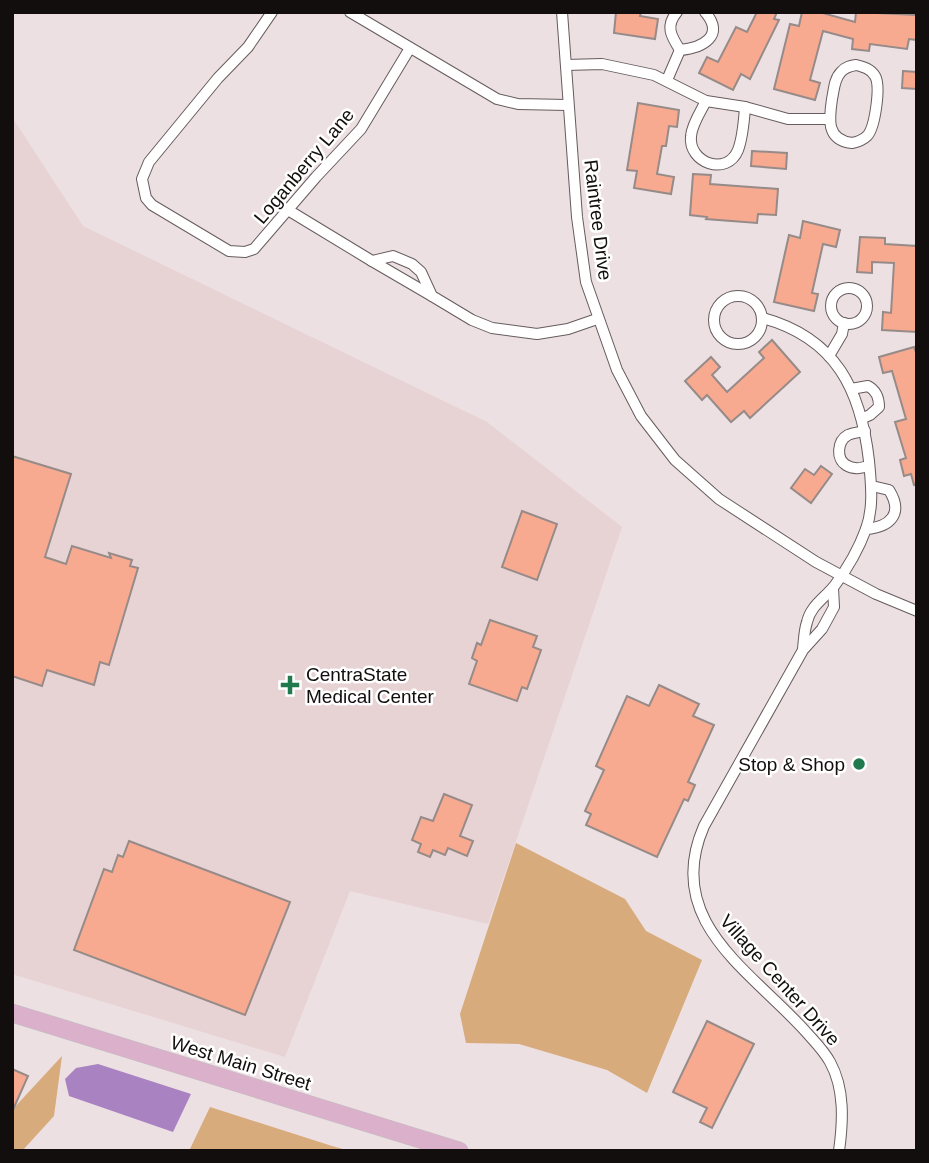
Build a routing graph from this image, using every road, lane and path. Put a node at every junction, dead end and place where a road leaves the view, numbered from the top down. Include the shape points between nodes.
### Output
1 (271, 12) edge
2 (350, 12) edge
3 (562, 12) edge
4 (677, 12) edge
5 (705, 12) edge
6 (410, 48) junction
7 (680, 50) junction
8 (566, 65) junction
9 (667, 80) junction
10 (706, 101) junction
11 (567, 105) junction
12 (745, 107) junction
13 (829, 119) junction
14 (288, 209) junction
15 (372, 261) junction
16 (432, 296) junction
17 (762, 318) junction
18 (597, 319) junction
19 (844, 323) dead end
20 (829, 356) junction
21 (851, 388) junction
22 (863, 418) junction
23 (865, 430) junction
24 (869, 466) junction
25 (873, 486) junction
26 (866, 529) junction
27 (841, 576) junction
28 (833, 588) junction
29 (917, 611) edge
30 (803, 650) junction
31 (12, 1013) edge
32 (459, 1151) edge
33 (839, 1151) edge

1 - 14 street, Loganberry Lane via 248,47 149,162 143,172 143,189 152,205 236,253 260,245
2 - 6 street
3 - 8 street, Raintree Drive
4 - 7 street via 669,29
5 - 7 street via 713,27 711,36 701,47
6 - 11 street via 496,99
6 - 14 street, Loganberry Lane via 361,129
7 - 9 street
8 - 9 street via 602,64
8 - 11 street, Raintree Drive
9 - 10 street
10 - 12 street
10 - 12 street via 691,138 696,155 708,164 727,162 738,150
11 - 18 street, Raintree Drive via 582,259
12 - 13 street via 788,119
13 - 13 street via 841,71 856,65 872,71 878,90 867,136 859,142 845,142 833,134
14 - 15 street
15 - 16 street
15 - 16 street via 394,256 412,264
16 - 18 street via 472,320 513,333 560,331
17 - 17 street via 756,304 739,296 722,303 714,320 721,337 736,344 756,335
17 - 20 street via 799,332
18 - 27 street, Raintree Drive via 625,388 675,460 744,517
19 - 20 street
20 - 21 street
21 - 22 street
21 - 22 street via 868,386 879,399 879,407
22 - 23 street
23 - 24 street
23 - 24 street via 843,439 839,454 848,467
24 - 25 street
25 - 26 street
25 - 26 street via 889,490 895,507 888,523
26 - 27 street, Village Center Drive
27 - 28 street, Village Center Drive
27 - 29 street, Raintree Drive
28 - 30 street, Village Center Drive via 819,600 807,621
28 - 30 street, Village Center Drive via 834,607
30 - 33 street, Village Center Drive via 704,826 695,849 693,880 697,904 711,933 832,1064 842,1101
31 - 32 main road, West Main Street

